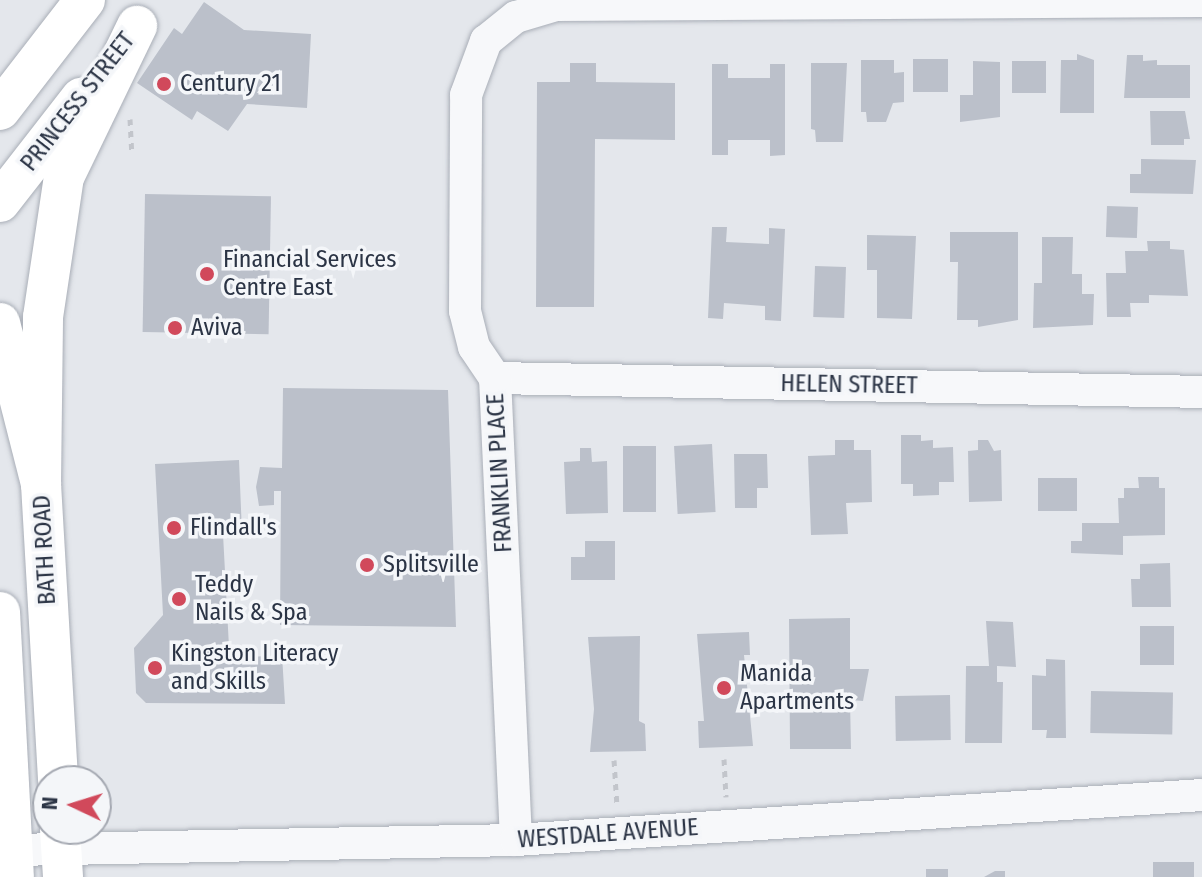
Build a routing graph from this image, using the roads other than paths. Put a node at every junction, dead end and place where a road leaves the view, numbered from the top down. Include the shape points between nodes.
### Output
1 (85, 0) edge
2 (1202, 1) edge
3 (145, 13) edge
4 (0, 110) edge
5 (0, 202) edge
6 (0, 323) edge
7 (495, 378) junction
8 (1202, 392) edge
9 (41, 484) junction
10 (0, 612) edge
11 (57, 765) edge
12 (1202, 795) edge
13 (516, 840) junction
14 (61, 851) edge
15 (14, 863) edge

1 - 4 main road
2 - 7 street, FRANKLIN PLACE via 556,5 500,27 477,56 466,106 465,311 474,347
3 - 5 main road, PRINCESS STREET
3 - 9 main road via 64,177 43,317
6 - 9 main road, BATH ROAD
7 - 8 street, HELEN STREET
7 - 13 street, FRANKLIN PLACE
9 - 11 main road, BATH ROAD
10 - 15 main road, BATH ROAD
12 - 13 street, WESTDALE AVENUE
13 - 14 street, WESTDALE AVENUE
14 - 15 street, WESTDALE AVENUE

